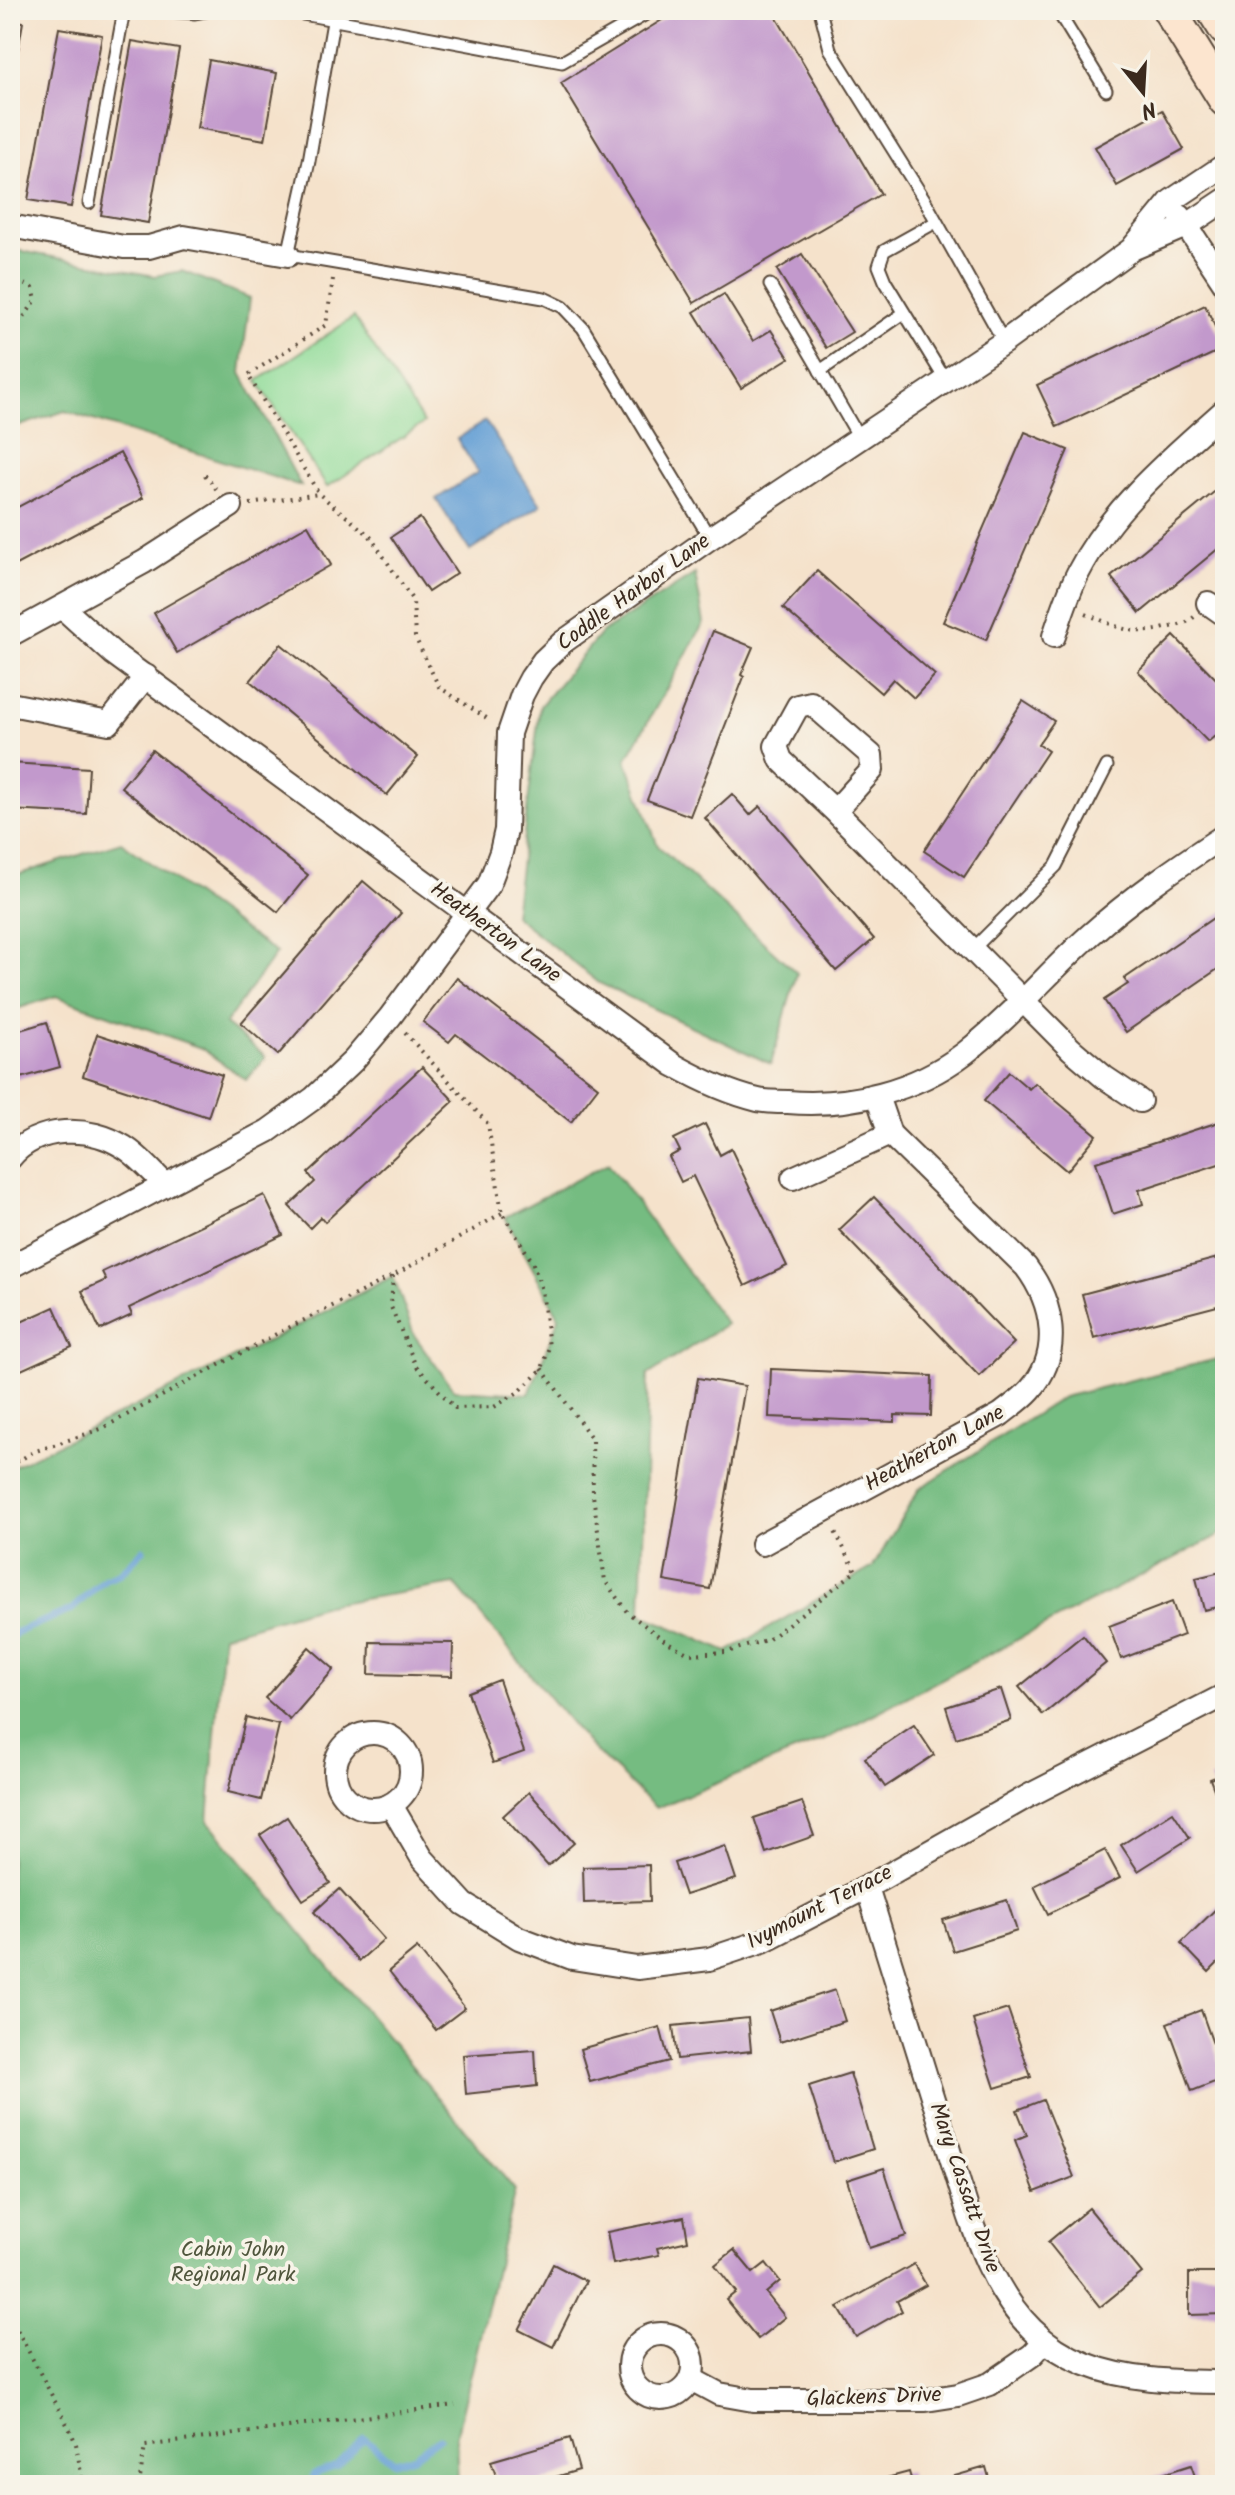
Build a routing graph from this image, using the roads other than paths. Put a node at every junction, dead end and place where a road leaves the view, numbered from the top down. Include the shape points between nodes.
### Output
1 (124, 10) edge
2 (153, 10) edge
3 (211, 10) edge
4 (281, 10) edge
5 (653, 10) edge
6 (820, 10) edge
7 (1057, 10) edge
8 (1169, 10) edge
9 (1213, 10) edge
10 (334, 14) edge
11 (1225, 29) edge
12 (1106, 90) dead end
13 (1225, 100) edge
14 (1225, 165) edge
15 (1225, 200) edge
16 (1171, 201) junction
17 (89, 203) dead end
18 (936, 222) junction
19 (10, 226) edge
20 (1186, 226) junction
21 (1132, 249) junction
22 (288, 255) junction
23 (1225, 284) edge
24 (770, 285) dead end
25 (904, 313) junction
26 (1004, 342) junction
27 (820, 371) junction
28 (946, 381) junction
29 (1225, 410) edge
30 (860, 439) junction
31 (231, 506) road end
32 (710, 538) junction
33 (63, 608) junction
34 (10, 635) edge
35 (1054, 636) dead end
36 (146, 676) junction
37 (10, 704) edge
38 (1107, 766) dead end
39 (835, 811) junction
40 (1225, 835) edge
41 (468, 912) junction
42 (972, 950) junction
43 (1025, 1001) junction
44 (877, 1096) junction
45 (1140, 1101) dead end
46 (890, 1134) junction
47 (10, 1158) edge
48 (793, 1178) dead end
49 (165, 1184) junction
50 (10, 1267) edge
51 (762, 1544) dead end
52 (1225, 1695) edge
53 (391, 1805) dead end
54 (867, 1887) junction
55 (1044, 2342) junction
56 (691, 2379) dead end
57 (1225, 2382) edge

1 - 17 lane
2 - 3 lane
4 - 10 lane
5 - 10 lane via 562,62
6 - 18 lane via 830,49
7 - 12 lane
8 - 13 main road
9 - 11 main road
10 - 22 lane
14 - 16 street, Coddle Harbor Lane
15 - 20 street, Coddle Harbor Lane
16 - 20 street
16 - 21 street, Coddle Harbor Lane
18 - 25 lane via 884,251 879,266
18 - 26 lane
19 - 22 street via 124,247 149,247 184,237
20 - 21 street, Coddle Harbor Lane
20 - 23 street
21 - 26 street, Coddle Harbor Lane
22 - 32 lane via 544,298 563,307 583,328
24 - 27 lane
25 - 27 lane
25 - 28 lane
26 - 28 street, Coddle Harbor Lane
27 - 30 lane
28 - 30 street, Coddle Harbor Lane
29 - 35 street via 1115,515 1078,573
30 - 32 street, Coddle Harbor Lane
31 - 33 street
32 - 41 street, Coddle Harbor Lane via 585,624 543,661 522,695 509,733 501,852 489,884
33 - 34 street
33 - 36 street, Heatherton Lane
36 - 37 street via 109,723
36 - 41 street, Heatherton Lane
38 - 42 lane via 1056,866
39 - 39 street via 781,760 776,746 798,706 811,703 871,755 872,770
39 - 42 street
40 - 43 street, Heatherton Lane via 1087,937
41 - 44 street, Heatherton Lane via 674,1065 707,1083 760,1100 815,1105
41 - 49 street, Coddle Harbor Lane via 390,1017 314,1098 268,1131
42 - 43 street
43 - 44 street, Heatherton Lane via 964,1053 915,1082
43 - 45 street via 1071,1049
44 - 46 street, Heatherton Lane
46 - 48 street
46 - 51 street, Heatherton Lane via 1026,1267 1044,1297 1051,1321 1050,1347 1039,1378 1000,1415
47 - 49 street via 48,1135 95,1134 127,1148
49 - 50 street, Coddle Harbor Lane
52 - 54 street, Ivymount Terrace via 1030,1795
53 - 54 street, Ivymount Terrace via 422,1858 464,1904 519,1938 572,1958 637,1968 709,1959 763,1941
54 - 55 street, Mary Cassatt Drive via 983,2253 1004,2294
55 - 56 street, Glackens Drive via 990,2384 926,2400 753,2400 719,2394
55 - 57 street, Mary Cassatt Drive via 1078,2361 1124,2376

